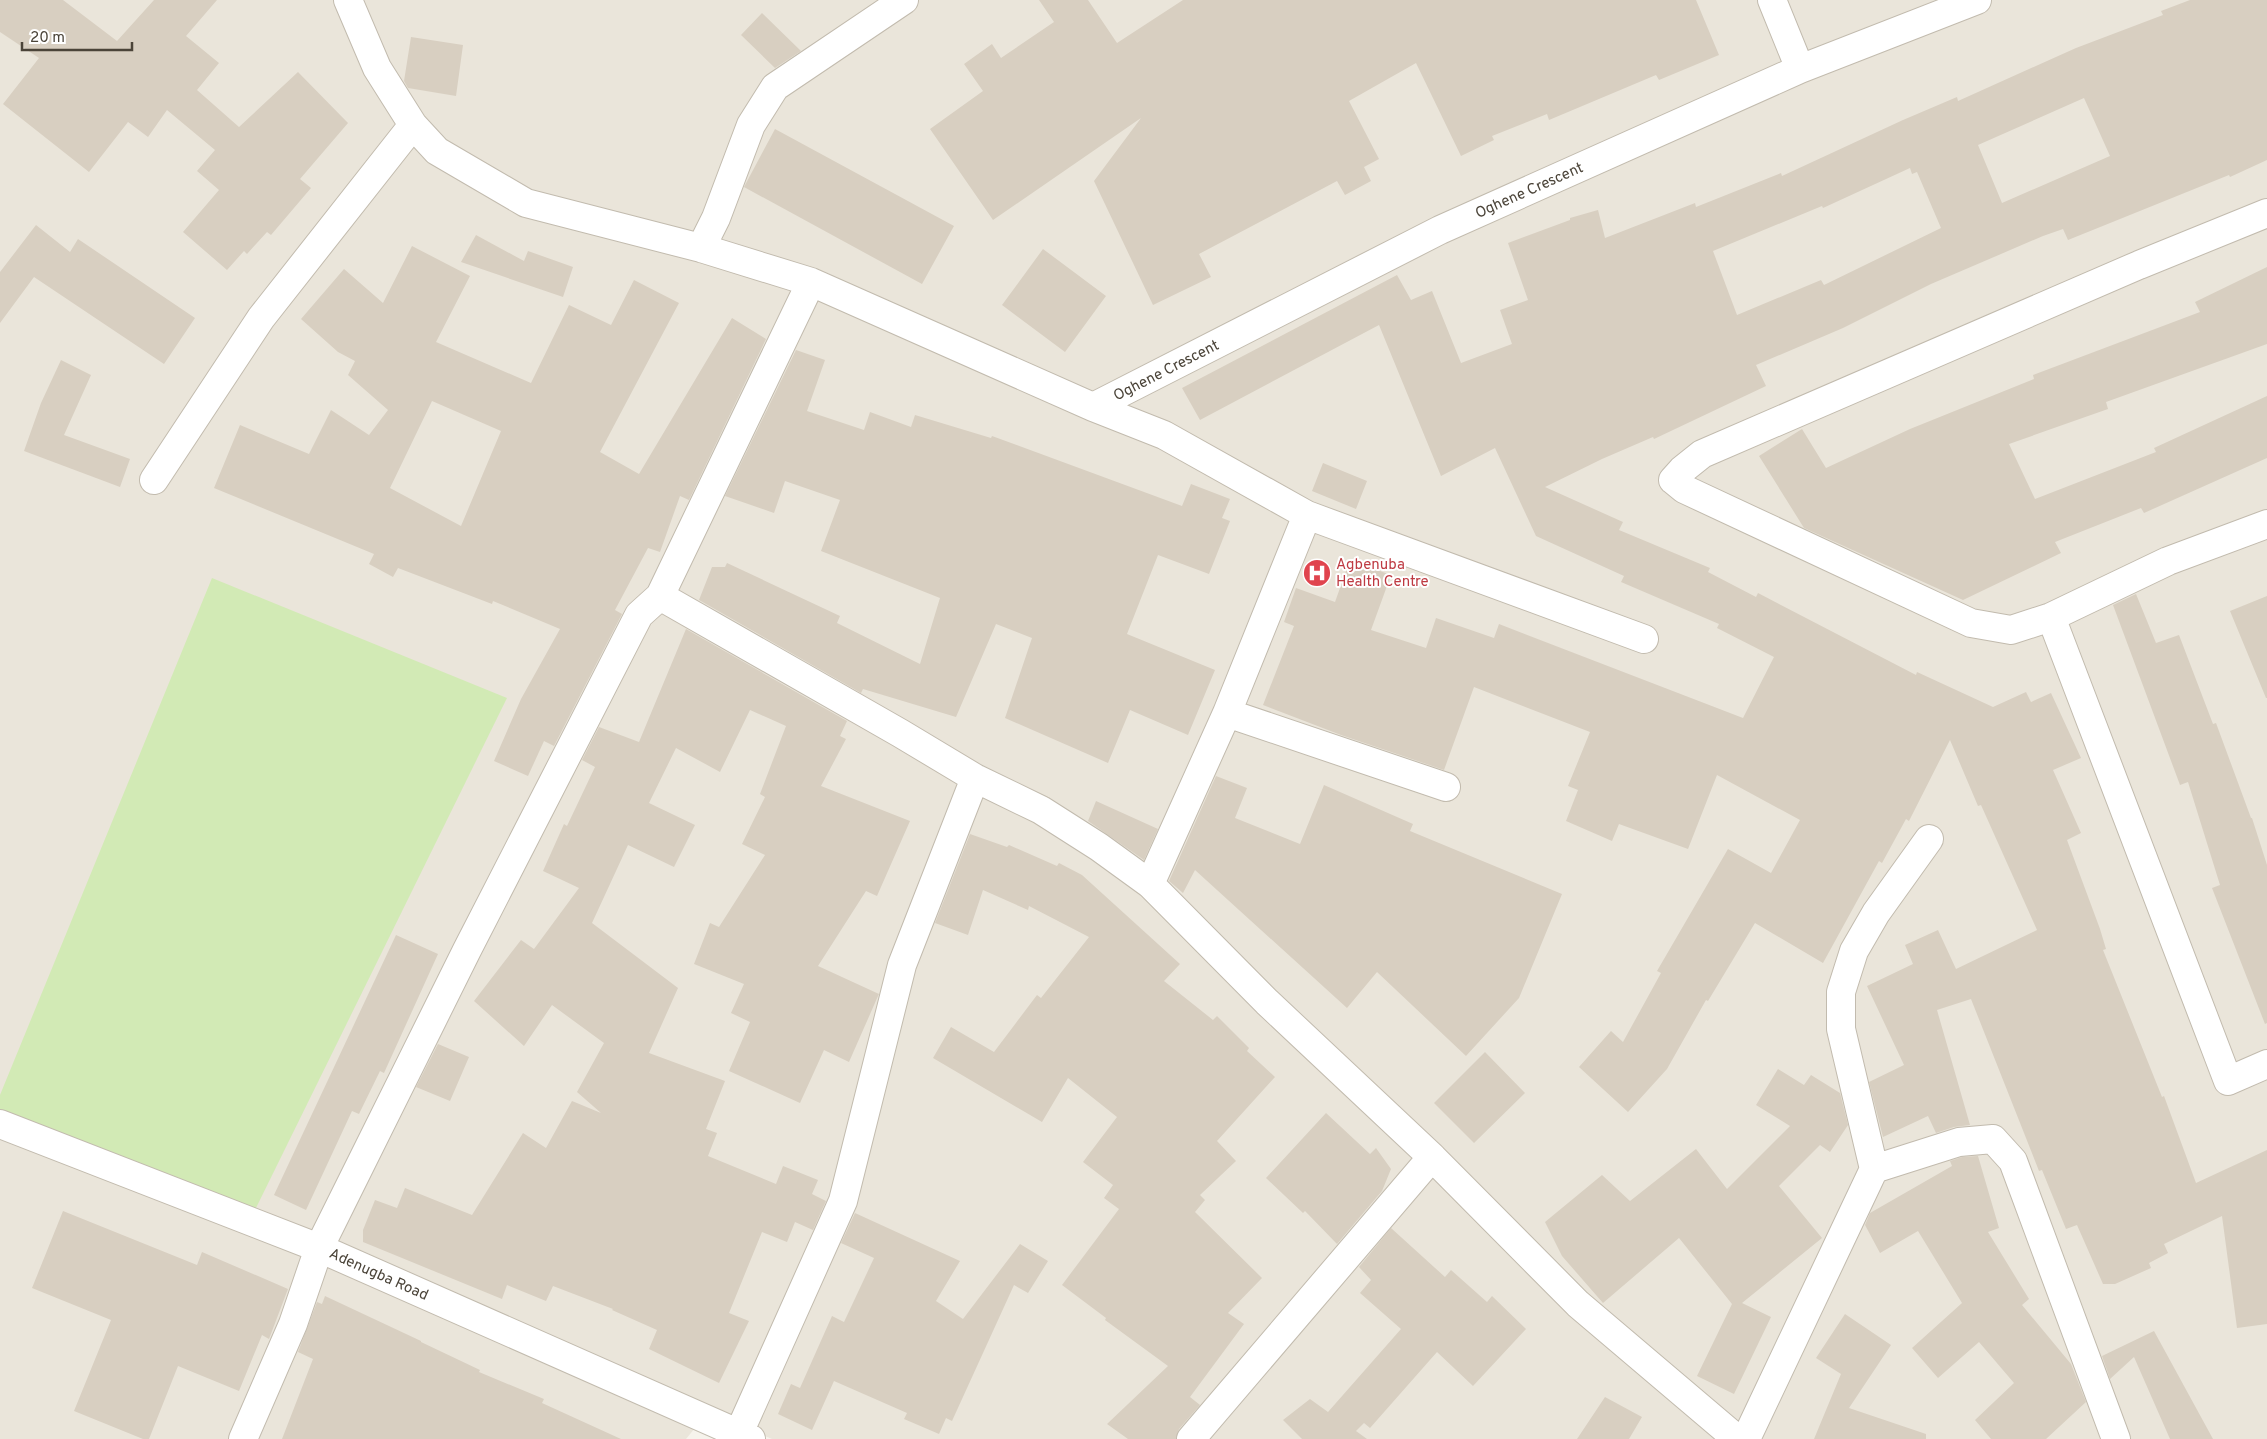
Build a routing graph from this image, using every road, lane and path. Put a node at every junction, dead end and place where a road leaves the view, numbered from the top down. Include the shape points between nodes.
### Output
1 (348, 0) edge
2 (904, 0) edge
3 (1772, 0) edge
4 (1977, 0) edge
5 (1800, 69) junction
6 (413, 125) junction
7 (2267, 213) edge
8 (702, 248) junction
9 (811, 282) junction
10 (1093, 407) junction
11 (154, 480) dead end
12 (1307, 515) junction
13 (2267, 524) edge
14 (660, 596) junction
15 (2051, 617) junction
16 (1644, 639) dead end
17 (1227, 713) junction
18 (975, 778) junction
19 (1446, 787) dead end
20 (1929, 839) dead end
21 (1150, 884) junction
22 (2267, 1064) edge
23 (0, 1124) edge
24 (1432, 1157) junction
25 (1874, 1169) junction
26 (319, 1248) junction
27 (745, 1436) edge
28 (243, 1439) edge
29 (1191, 1439) edge
30 (1737, 1439) edge
31 (1746, 1439) edge
32 (2116, 1439) edge

1 - 6 street via 377,68
2 - 8 street via 775,87 751,125
3 - 5 street
4 - 5 street, Oghene Crescent
5 - 10 street, Oghene Crescent via 1440,230
6 - 8 street via 437,151 526,203
6 - 11 street via 261,318
7 - 15 street via 2139,264 1702,454 1673,480 1684,490 1972,623 2011,630
8 - 9 street
9 - 10 street
9 - 14 street
10 - 12 street via 1164,435
12 - 16 street
12 - 17 street
13 - 15 street via 2168,562
14 - 18 street
14 - 26 street via 639,615
15 - 22 street via 2228,1081
17 - 19 street
17 - 21 street
18 - 21 street via 1040,810
18 - 27 street via 902,965 843,1201
20 - 25 street via 1854,951 1841,992 1841,1029
21 - 24 street via 1267,1002
23 - 26 street, Adenugba Road
24 - 29 street
24 - 30 street via 1578,1304
25 - 31 street
25 - 32 street via 1959,1142 1993,1139 2013,1161
26 - 27 street, Adenugba Road
26 - 28 street via 294,1324

